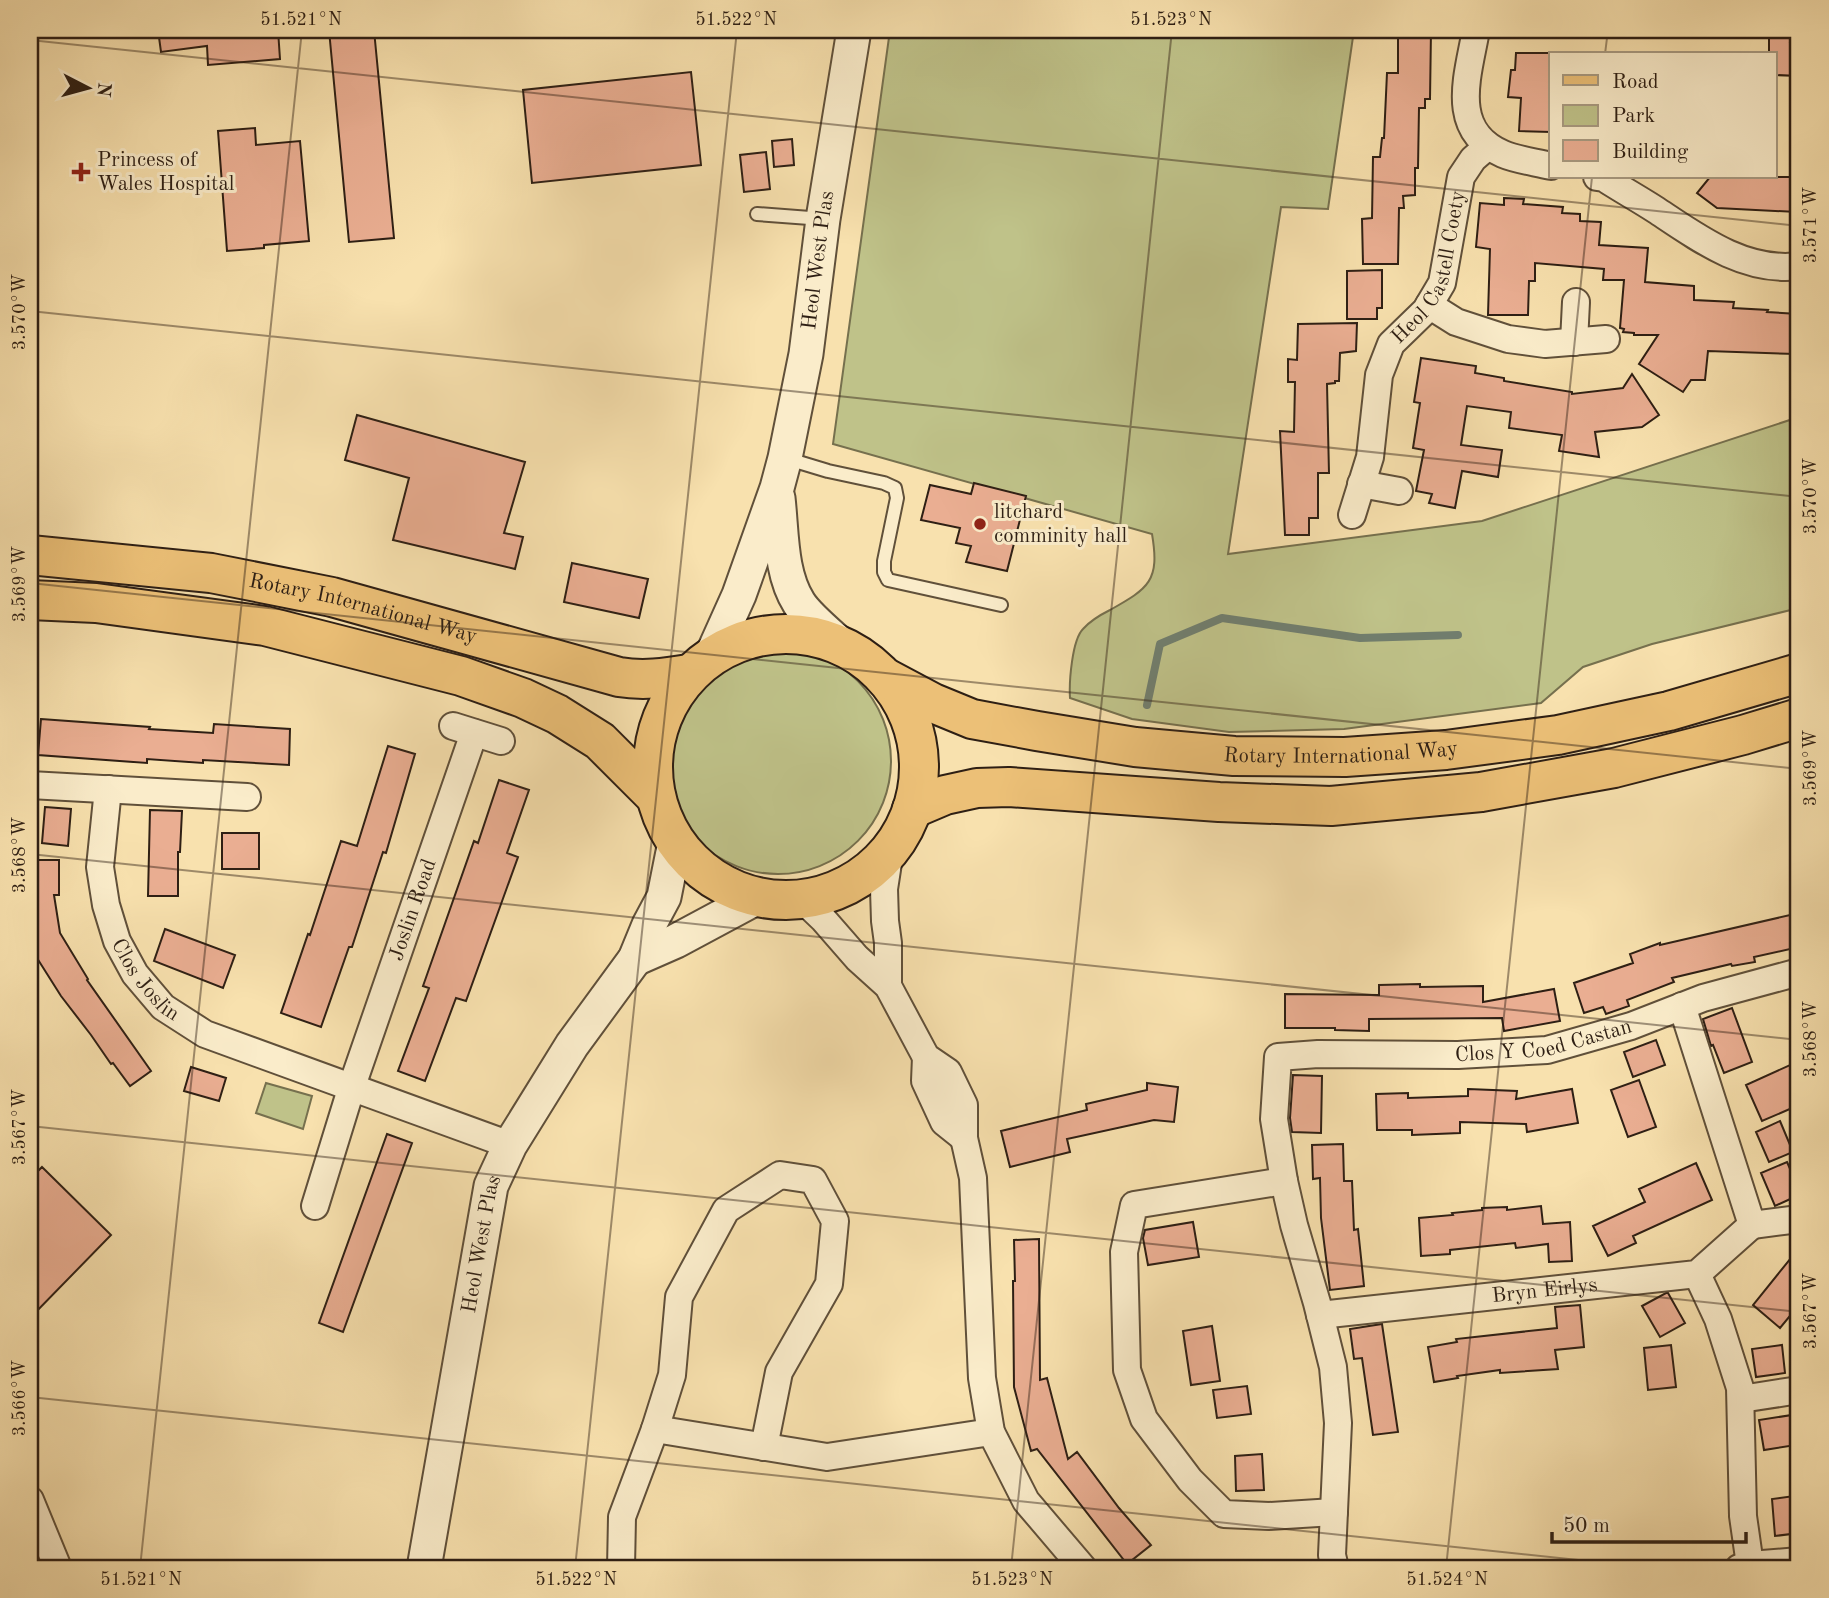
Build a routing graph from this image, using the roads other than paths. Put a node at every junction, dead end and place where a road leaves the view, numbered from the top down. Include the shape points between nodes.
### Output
1 (854, 30) edge
2 (1476, 30) edge
3 (1488, 146) junction
4 (1549, 166) edge
5 (1604, 178) edge
6 (757, 214) dead end
7 (823, 219) junction
8 (1799, 266) edge
9 (1576, 302) dead end
10 (1429, 305) junction
11 (1606, 339) dead end
12 (1574, 342) junction
13 (781, 473) junction
14 (1362, 484) junction
15 (1399, 491) dead end
16 (1352, 515) dead end
17 (30, 555) edge
18 (30, 600) edge
19 (1001, 605) dead end
20 (841, 645) junction
21 (701, 665) junction
22 (1799, 673) edge
23 (886, 678) junction
24 (1799, 718) edge
25 (501, 741) dead end
26 (30, 785) edge
27 (108, 789) junction
28 (247, 797) dead end
29 (656, 797) junction
30 (912, 809) junction
31 (675, 842) junction
32 (890, 850) junction
33 (758, 897) junction
34 (802, 900) junction
35 (635, 960) junction
36 (1799, 972) edge
37 (888, 986) junction
38 (1682, 1006) junction
39 (352, 1086) junction
40 (510, 1145) junction
41 (1284, 1181) junction
42 (315, 1206) dead end
43 (1799, 1219) edge
44 (1752, 1226) junction
45 (1697, 1274) junction
46 (1320, 1315) junction
47 (1799, 1390) edge
48 (1741, 1399) junction
49 (655, 1429) junction
50 (991, 1432) junction
51 (764, 1447) junction
52 (30, 1500) edge
53 (1334, 1512) junction
54 (1799, 1561) edge
55 (1747, 1567) edge
56 (58, 1568) edge
57 (424, 1568) edge
58 (621, 1568) edge
59 (1083, 1568) edge
60 (1335, 1568) edge

1 - 7 street, Heol West Plas
2 - 3 street via 1465,97 1469,123
3 - 4 street via 1504,155
3 - 10 street, Heol Castell Coety via 1461,177 1442,283
5 - 8 street via 1709,245 1752,263
6 - 7 lane
7 - 13 street, Heol West Plas via 806,354
9 - 12 street
10 - 12 street via 1456,321 1508,340
10 - 14 street, Heol Castell Coety via 1391,344 1379,375 1370,457
11 - 12 street
13 - 19 lane via 828,471 895,488 884,561 888,580
13 - 20 street, Heol West Plas via 785,566 793,590 800,606
13 - 21 street, Heol West Plas via 738,595
14 - 15 street
14 - 16 street, Heol Castell Coety
17 - 21 main road, Rotary International Way via 211,573 332,597 628,678 653,680
18 - 29 main road, Rotary International Way via 96,603 265,626 461,676 523,698 579,727 600,741
20 - 21 main road, Rotary International Way via 798,634 753,637
20 - 23 main road, Rotary International Way
21 - 29 main road via 670,701 657,732 652,764
22 - 23 main road, Rotary International Way via 1669,711 1558,735 1345,757 1234,756 1135,747 1037,731 972,719
23 - 30 main road via 913,727 918,782
24 - 30 main road via 1614,768 1467,793 1331,806 1009,787 945,795
25 - 39 street, Joslin Road via 463,729
26 - 27 street
27 - 28 street
27 - 39 street, Clos Joslin via 100,867 117,941 135,974 163,1007 205,1034
29 - 31 main road
30 - 32 main road
31 - 33 main road via 698,867 726,886
31 - 35 street, Heol West Plas via 664,897
32 - 34 main road via 851,883
32 - 37 street via 884,889
33 - 34 main road
33 - 35 street, Heol West Plas
34 - 37 street
35 - 40 street, Heol West Plas via 572,1045
36 - 38 street, Clos Y Coed Castan
37 - 50 street via 926,1058 925,1082 944,1122 964,1138 973,1178 982,1378
38 - 41 street, Clos Y Coed Castan via 1547,1050 1278,1057 1274,1119
38 - 44 street
39 - 40 street
39 - 42 street, Joslin Road
40 - 57 street, Heol West Plas via 491,1186
41 - 46 street
41 - 53 street via 1134,1205 1124,1252 1127,1370 1144,1419 1190,1480 1224,1514
43 - 44 street
44 - 45 street
45 - 46 street, Bryn Eirlys
45 - 48 street via 1718,1319
46 - 53 street via 1333,1367 1338,1423
47 - 48 street
48 - 55 street
49 - 51 street
49 - 51 street via 672,1375 679,1297 726,1210 780,1175 813,1180 835,1221 829,1284 779,1372
49 - 58 street via 622,1517
50 - 51 street via 827,1457
50 - 59 street via 1026,1501
52 - 56 street
53 - 60 street
54 - 55 street

